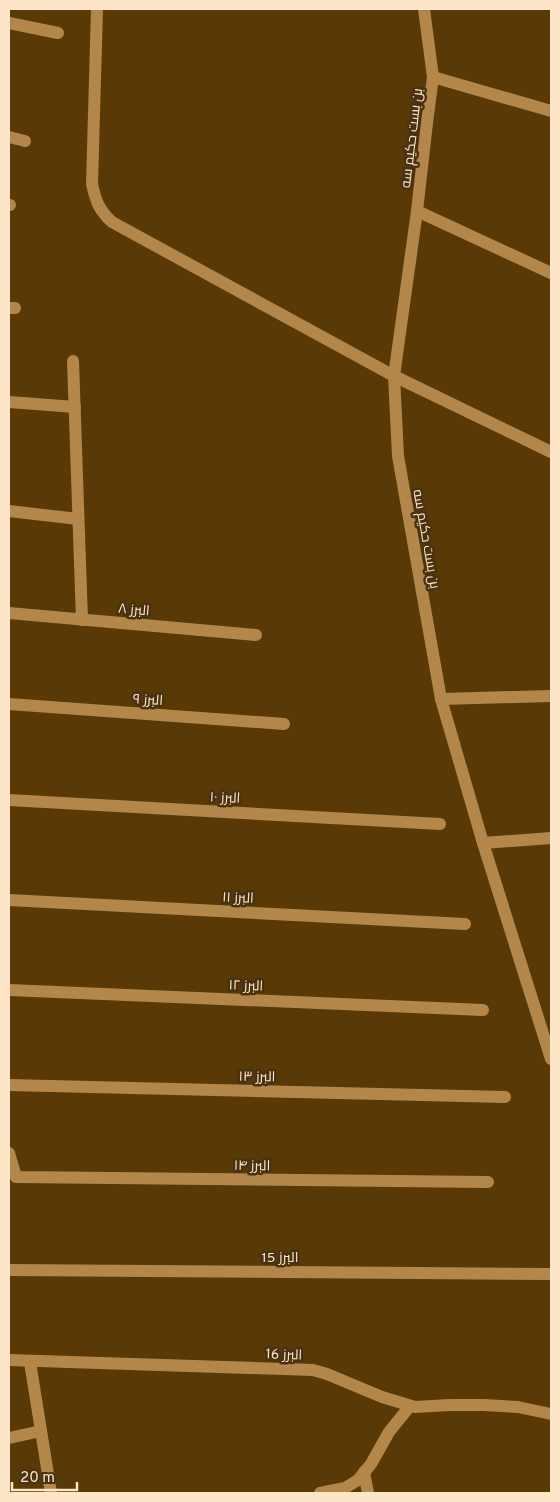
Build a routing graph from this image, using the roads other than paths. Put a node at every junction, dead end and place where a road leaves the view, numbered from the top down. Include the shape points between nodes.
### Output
1 (96, 9) edge
2 (424, 9) edge
3 (9, 23) edge
4 (58, 33) dead end
5 (433, 77) junction
6 (551, 111) edge
7 (9, 137) edge
8 (25, 141) dead end
9 (417, 211) junction
10 (551, 273) edge
11 (73, 361) dead end
12 (394, 376) junction
13 (9, 402) edge
14 (74, 407) junction
15 (551, 452) edge
16 (9, 512) edge
17 (78, 519) junction
18 (9, 613) edge
19 (82, 620) junction
20 (256, 635) dead end
21 (551, 696) edge
22 (440, 699) junction
23 (9, 704) edge
24 (284, 724) dead end
25 (9, 800) edge
26 (440, 824) dead end
27 (551, 838) edge
28 (483, 843) junction
29 (9, 900) edge
30 (465, 924) dead end
31 (9, 990) edge
32 (483, 1010) dead end
33 (551, 1059) edge
34 (9, 1085) edge
35 (505, 1097) dead end
36 (9, 1153) edge
37 (488, 1182) dead end
38 (9, 1270) edge
39 (551, 1274) edge
40 (9, 1360) edge
41 (30, 1362) junction
42 (410, 1406) junction
43 (551, 1414) edge
44 (41, 1431) junction
45 (9, 1438) edge
46 (364, 1472) junction
47 (51, 1493) edge
48 (320, 1493) edge
49 (368, 1493) edge

1 - 12 street via 92,184 102,213 112,222
2 - 5 street, بن بست حکیم سه
3 - 4 street
5 - 6 street
5 - 9 street, بن بست حکیم سه
7 - 8 street
9 - 10 street
9 - 12 street, بن بست حکیم سه
11 - 14 street
12 - 15 street
12 - 22 street, بن بست حکیم سه via 398,456
13 - 14 street
14 - 17 street
16 - 17 street
17 - 19 street
18 - 19 street, البرز ۸
19 - 20 street, البرز ۸
21 - 22 street
22 - 28 street, بن بست حکیم سه
23 - 24 street, البرز ۹
25 - 26 street, البرز ۱۰
27 - 28 street
28 - 33 street, بن بست حکیم سه
29 - 30 street, البرز ۱۱
31 - 32 street, البرز ۱۲
34 - 35 street, البرز ۱۳
36 - 37 street, البرز ۱۴ via 16,1177
38 - 39 street, البرز 15
40 - 41 street, البرز 16
41 - 42 street, البرز 16 via 313,1370
41 - 44 street
42 - 43 street, البرز 16 via 518,1407
42 - 46 street
44 - 45 street
44 - 47 street
46 - 48 street via 345,1488
46 - 49 street

